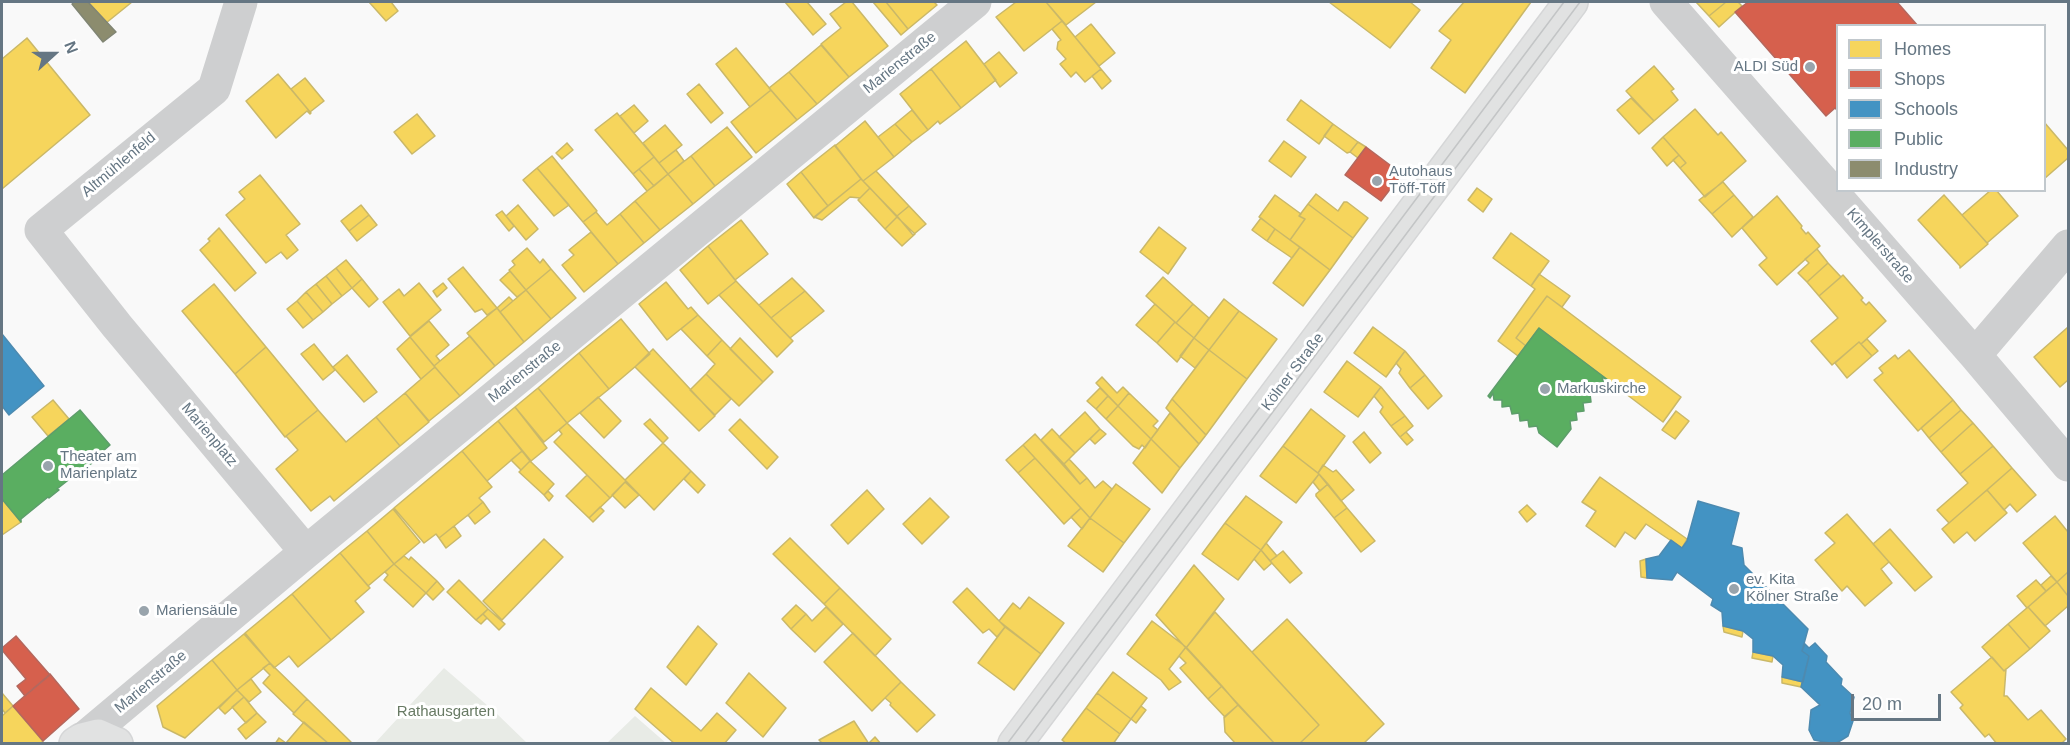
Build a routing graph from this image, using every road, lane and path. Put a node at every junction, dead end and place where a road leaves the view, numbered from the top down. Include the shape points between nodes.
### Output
1 (241, 2) edge
2 (975, 2) edge
3 (1571, 2) edge
4 (1666, 2) edge
5 (2068, 246) edge
6 (111, 318) joint
7 (1975, 355) junction
8 (2068, 465) edge
9 (306, 552) junction
10 (79, 742) edge
11 (116, 744) edge
12 (1015, 744) edge

1 - 6 street, Altmühlenfeld via 214,89 41,230
2 - 9 street, Marienstraße
3 - 12 main road, Kölner Straße
4 - 7 street, Kimplerstraße
5 - 7 street
6 - 9 street, Marienplatz
7 - 8 street, Kimplerstraße
9 - 10 street, Marienstraße
10 - 11 main road via 98,736

